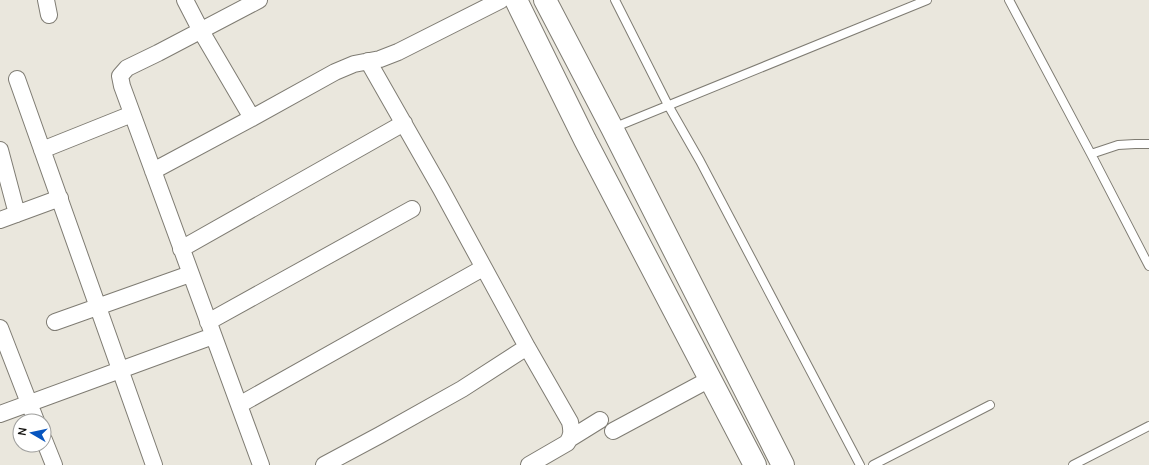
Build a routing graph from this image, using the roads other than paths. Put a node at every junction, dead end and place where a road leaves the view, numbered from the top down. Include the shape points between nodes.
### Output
1 (46, 0) edge
2 (185, 0) edge
3 (259, 0) edge
4 (501, 0) edge
5 (516, 0) edge
6 (545, 0) edge
7 (615, 0) edge
8 (926, 0) edge
9 (1009, 0) edge
10 (49, 16) dead end
11 (201, 31) junction
12 (368, 61) junction
13 (17, 79) dead end
14 (668, 105) junction
15 (132, 114) junction
16 (252, 118) junction
17 (404, 123) junction
18 (612, 128) junction
19 (1149, 144) edge
20 (0, 150) edge
21 (42, 150) junction
22 (1091, 154) junction
23 (153, 171) junction
24 (60, 198) junction
25 (412, 209) dead end
26 (17, 214) junction
27 (0, 220) edge
28 (181, 249) junction
29 (1149, 266) edge
30 (483, 268) junction
31 (190, 274) junction
32 (98, 308) junction
33 (55, 322) dead end
34 (0, 328) edge
35 (210, 329) junction
36 (527, 347) junction
37 (120, 370) junction
38 (710, 379) junction
39 (29, 404) junction
40 (239, 405) junction
41 (990, 405) dead end
42 (33, 413) edge
43 (0, 414) edge
44 (600, 420) dead end
45 (1149, 426) edge
46 (613, 431) dead end
47 (571, 438) junction
48 (49, 453) edge
49 (54, 465) edge
50 (154, 465) edge
51 (261, 465) edge
52 (324, 465) edge
53 (529, 465) edge
54 (755, 465) edge
55 (783, 465) edge
56 (860, 465) edge
57 (873, 465) edge
58 (1073, 465) edge

1 - 10 street
2 - 11 street
3 - 11 street
4 - 12 street via 398,52
5 - 38 main road
6 - 18 main road
7 - 14 lane
8 - 14 lane
9 - 22 lane
11 - 15 street via 127,68 120,76
11 - 16 street
12 - 16 street via 335,72
12 - 17 street
13 - 21 street
14 - 18 lane
14 - 56 lane
15 - 21 street
15 - 23 street
16 - 23 street
17 - 28 street
17 - 30 street
18 - 55 main road
19 - 22 lane via 1118,145
20 - 26 street
21 - 24 street
22 - 29 lane
23 - 28 street
24 - 26 street
24 - 32 street
25 - 35 street
26 - 27 street
28 - 31 street
30 - 36 street
30 - 40 street
31 - 32 street
31 - 35 street
32 - 33 street
32 - 37 street
34 - 39 street
35 - 37 street
35 - 40 street
36 - 47 street via 570,422
36 - 52 street via 462,389
37 - 39 street
37 - 50 street
38 - 46 street
38 - 54 main road
39 - 42 street
39 - 43 street
40 - 51 street
41 - 57 lane
44 - 47 street
45 - 58 lane
47 - 53 street via 567,443
48 - 49 street

